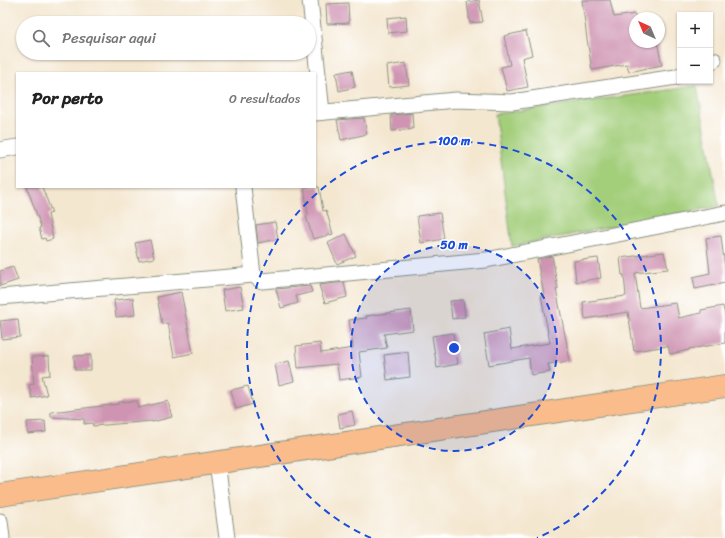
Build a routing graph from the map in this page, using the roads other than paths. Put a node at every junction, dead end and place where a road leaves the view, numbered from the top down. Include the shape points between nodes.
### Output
1 (310, 0) edge
2 (311, 16) edge
3 (315, 60) edge
4 (316, 72) edge
5 (316, 75) edge
6 (677, 76) edge
7 (319, 112) edge
8 (16, 147) edge
9 (0, 150) edge
10 (243, 188) edge
11 (725, 213) edge
12 (253, 275) junction
13 (0, 297) edge
14 (725, 386) edge
15 (217, 462) junction
16 (0, 495) edge
17 (227, 538) edge

1 - 2 street
3 - 4 street
5 - 7 street
6 - 7 street via 512,102 456,100
8 - 9 street
10 - 12 street
11 - 12 street via 486,260 262,281
12 - 13 street
14 - 15 highway
15 - 16 highway
15 - 17 street

